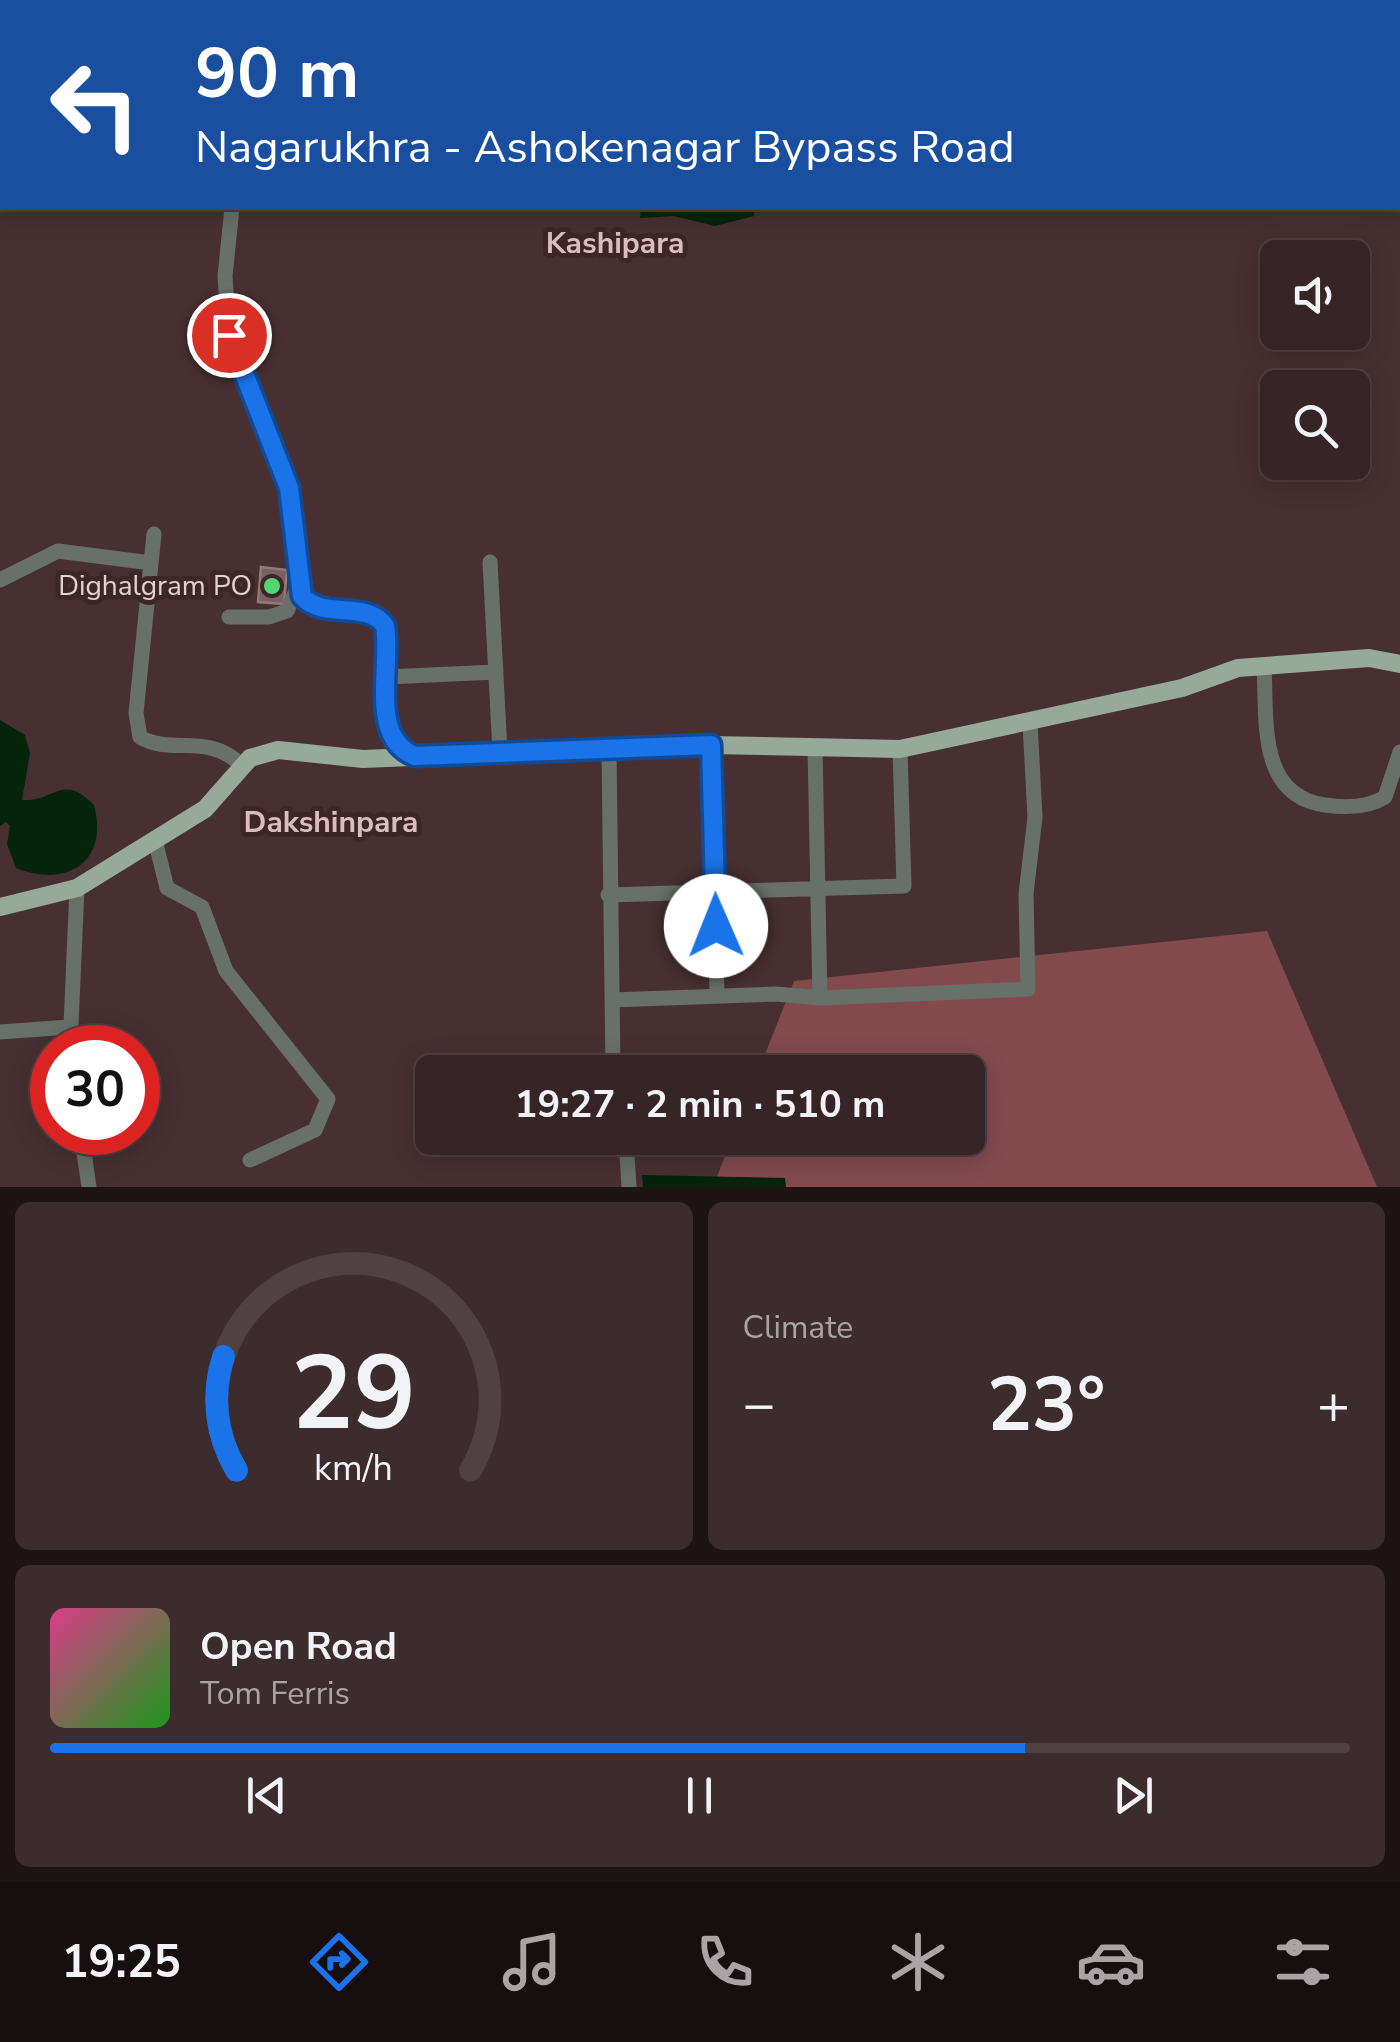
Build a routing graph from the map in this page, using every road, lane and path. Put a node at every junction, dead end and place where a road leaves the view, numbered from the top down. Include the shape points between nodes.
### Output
1 (232, 210) edge
2 (154, 534) dead end
3 (490, 562) dead end
4 (151, 563) junction
5 (0, 580) edge
6 (299, 584) junction
7 (229, 617) dead end
8 (1400, 664) edge
9 (1264, 665) junction
10 (496, 672) junction
11 (387, 677) junction
12 (1030, 723) junction
13 (387, 726) junction
14 (711, 745) junction
15 (814, 748) junction
16 (609, 750) junction
17 (900, 750) junction
18 (500, 752) junction
19 (1400, 752) edge
20 (415, 756) junction
21 (363, 758) junction
22 (241, 765) junction
23 (155, 840) junction
24 (818, 886) junction
25 (77, 888) junction
26 (715, 891) junction
27 (608, 895) junction
28 (0, 907) edge
29 (717, 995) junction
30 (820, 998) junction
31 (612, 1000) junction
32 (69, 1025) edge
33 (30, 1030) edge
34 (0, 1032) edge
35 (613, 1055) edge
36 (84, 1155) edge
37 (627, 1155) edge
38 (250, 1160) dead end
39 (89, 1187) edge
40 (629, 1187) edge

1 - 6 street via 225,276 229,335 289,488
2 - 4 street
3 - 10 street
4 - 5 street via 58,551
4 - 22 street via 136,713 140,736 210,746
6 - 7 street via 287,611
6 - 11 street via 309,604 381,620
8 - 9 main road via 1369,658
9 - 12 main road
9 - 19 street via 1271,752 1284,788 1295,798 1333,806 1374,804 1385,797
10 - 11 street
10 - 18 street
11 - 13 street
12 - 17 main road
12 - 30 street via 1035,816 1026,894 1028,989
13 - 20 street via 400,749
13 - 21 street
14 - 15 main road
14 - 16 main road
14 - 26 street
15 - 17 main road
15 - 24 street
16 - 18 main road
16 - 27 street
17 - 24 street via 904,886
18 - 20 main road
20 - 21 main road
21 - 22 main road via 278,750
22 - 23 main road via 205,809
23 - 25 main road
23 - 38 street via 167,888 202,907 226,971 328,1099 314,1130
24 - 26 street
24 - 30 street
25 - 28 main road
25 - 32 street
26 - 27 street
26 - 29 street
27 - 31 street
29 - 30 street
29 - 31 street
31 - 35 street
33 - 34 street
36 - 39 street
37 - 40 street

